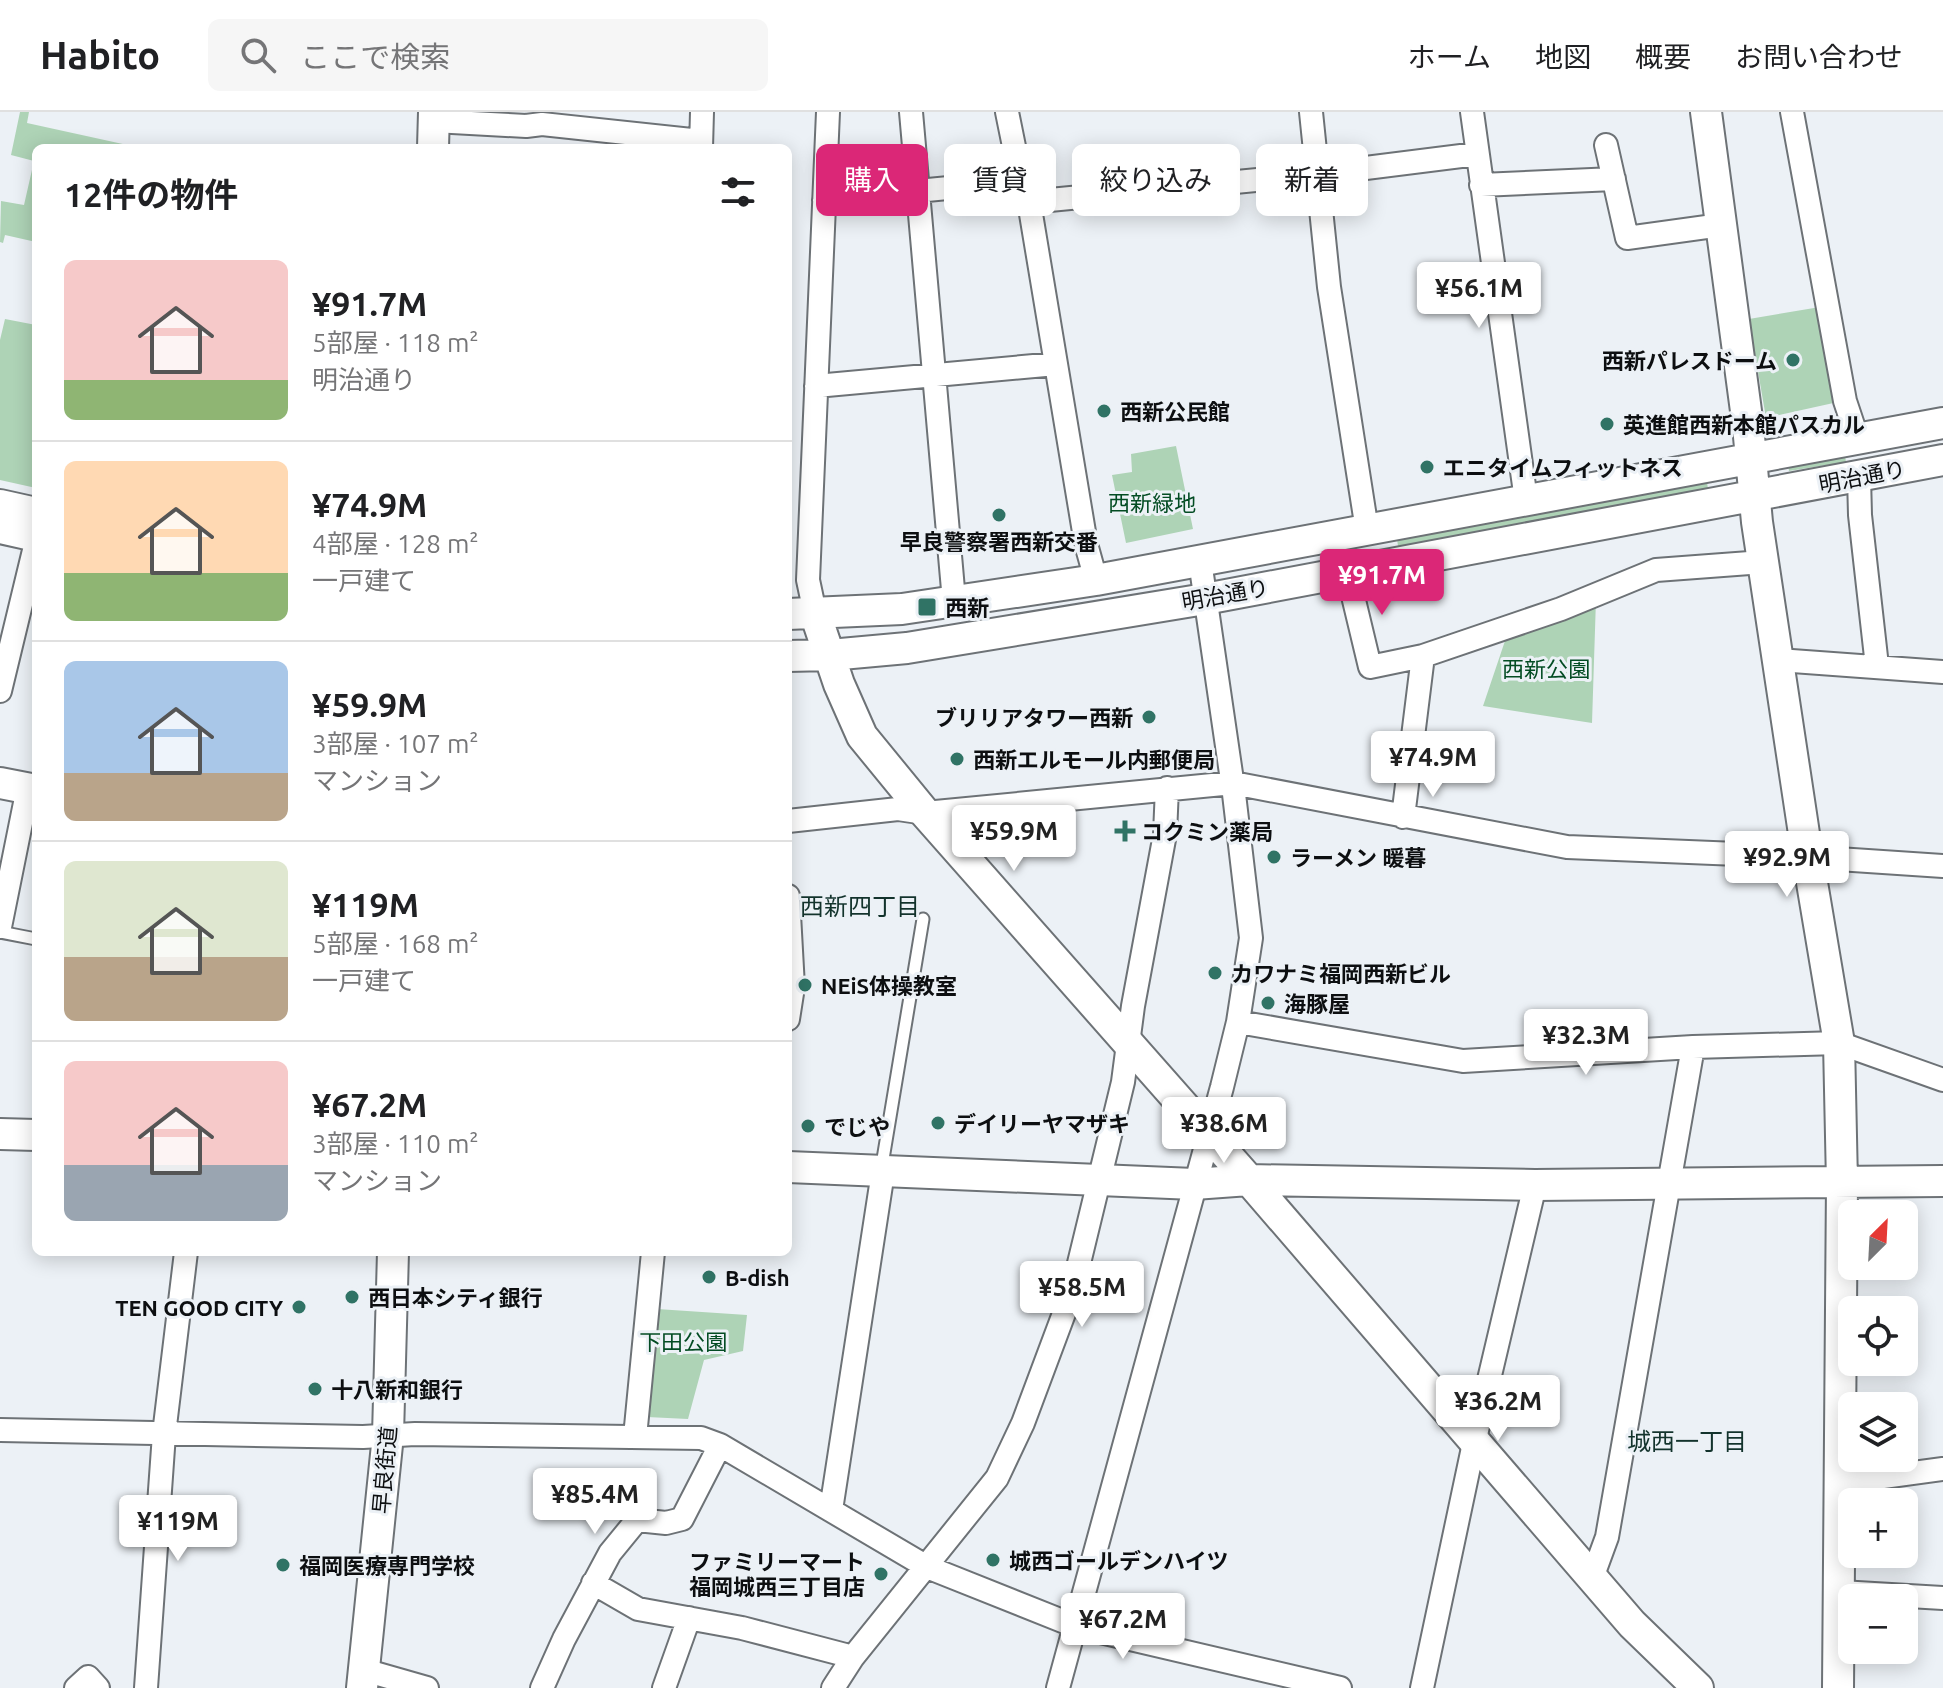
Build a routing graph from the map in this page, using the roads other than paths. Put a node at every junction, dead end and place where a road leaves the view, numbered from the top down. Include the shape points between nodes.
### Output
1 (702, 112) edge
2 (828, 112) edge
3 (911, 112) edge
4 (1007, 112) edge
5 (1311, 112) edge
6 (1472, 112) edge
7 (1706, 112) edge
8 (1792, 112) edge
9 (434, 127) edge
10 (701, 144) edge
11 (827, 144) edge
12 (914, 144) edge
13 (1014, 144) edge
14 (1315, 144) edge
15 (1606, 145) dead end
16 (1477, 154) junction
17 (1368, 168) edge
18 (1256, 178) edge
19 (1614, 179) junction
20 (1481, 185) junction
21 (1056, 190) edge
22 (823, 216) edge
23 (920, 216) edge
24 (1029, 216) edge
25 (1322, 216) edge
26 (1721, 225) junction
27 (1056, 364) junction
28 (934, 375) junction
29 (816, 386) junction
30 (1943, 423) edge
31 (1857, 437) junction
32 (1750, 457) junction
33 (1943, 460) edge
34 (1859, 477) junction
35 (1756, 495) junction
36 (1526, 500) junction
37 (0, 505) edge
38 (32, 512) edge
39 (0, 528) edge
40 (1367, 530) junction
41 (32, 535) edge
42 (32, 559) edge
43 (1200, 561) junction
44 (1763, 562) junction
45 (1347, 571) junction
46 (1096, 580) junction
47 (1205, 599) junction
48 (954, 601) junction
49 (802, 614) edge
50 (830, 655) junction
51 (792, 656) edge
52 (1423, 656) junction
53 (1778, 660) junction
54 (1877, 666) junction
55 (1943, 672) edge
56 (0, 691) edge
57 (1233, 783) junction
58 (21, 787) edge
59 (1167, 788) junction
60 (925, 813) junction
61 (1403, 817) junction
62 (792, 821) edge
63 (1808, 857) junction
64 (1943, 866) edge
65 (923, 919) dead end
66 (0, 929) edge
67 (32, 938) edge
68 (792, 969) edge
69 (792, 993) edge
70 (1238, 1022) junction
71 (1839, 1043) junction
72 (1129, 1046) junction
73 (1693, 1047) junction
74 (1943, 1080) edge
75 (0, 1134) edge
76 (1207, 1134) junction
77 (32, 1135) edge
78 (792, 1167) edge
79 (883, 1172) junction
80 (1098, 1180) junction
81 (1249, 1180) junction
82 (1943, 1181) edge
83 (1842, 1183) junction
84 (1194, 1184) junction
85 (1535, 1185) junction
86 (1670, 1185) junction
87 (186, 1256) edge
88 (393, 1256) edge
89 (653, 1256) edge
90 (0, 1430) edge
91 (164, 1434) junction
92 (388, 1435) junction
93 (635, 1437) junction
94 (1474, 1443) junction
95 (720, 1445) junction
96 (1943, 1469) edge
97 (1839, 1483) junction
98 (831, 1510) junction
99 (927, 1567) junction
100 (1592, 1578) junction
101 (593, 1583) junction
102 (1840, 1584) edge
103 (1918, 1597) edge
104 (1943, 1598) edge
105 (689, 1618) junction
106 (1075, 1626) junction
107 (853, 1657) junction
108 (1838, 1664) edge
109 (363, 1679) edge
110 (76, 1688) edge
111 (98, 1688) edge
112 (146, 1688) edge
113 (427, 1688) edge
114 (542, 1688) edge
115 (664, 1688) edge
116 (833, 1688) edge
117 (1058, 1688) edge
118 (1340, 1688) edge
119 (1422, 1688) edge
120 (1698, 1688) edge
121 (1838, 1688) edge

1 - 10 street
2 - 11 street
3 - 12 street
4 - 13 street
5 - 14 street
6 - 16 street
7 - 26 street
8 - 31 street via 1845,401
9 - 10 street via 566,126
15 - 19 street
16 - 17 street
16 - 20 street
18 - 21 street
19 - 20 street
19 - 26 street via 1627,238
20 - 36 street
22 - 29 street
23 - 28 street
24 - 27 street
25 - 40 street
26 - 32 street
27 - 28 street
27 - 46 street
28 - 29 street
28 - 48 street
29 - 49 street
30 - 31 street, 明治通り
31 - 32 street, 明治通り
32 - 35 street
32 - 36 street, 明治通り
33 - 34 street, 明治通り
34 - 35 street, 明治通り
34 - 54 street
35 - 44 street
35 - 45 street, 明治通り
36 - 40 street, 明治通り
37 - 38 street
39 - 41 street
40 - 43 street, 明治通り
42 - 56 street
43 - 46 street, 明治通り
43 - 47 street
44 - 52 street via 1656,570
44 - 53 street
45 - 47 street, 明治通り
45 - 52 street via 1370,667
46 - 48 street, 明治通り
47 - 50 street, 明治通り via 907,648
47 - 57 street
48 - 49 street, 明治通り
49 - 50 street
50 - 51 street, 明治通り
50 - 60 street via 862,736
52 - 61 street
53 - 54 street
53 - 63 street
54 - 55 street
57 - 59 street
57 - 61 street
57 - 70 street via 1251,938
58 - 66 street
59 - 60 street
59 - 72 street via 1165,834
60 - 62 street via 898,809
60 - 72 street
61 - 63 street via 1567,847
63 - 64 street
63 - 71 street
65 - 79 lane
66 - 67 lane
68 - 69 street
70 - 73 street via 1463,1061
70 - 76 street
71 - 73 street
71 - 74 street
71 - 83 street
72 - 76 street
72 - 80 street
73 - 86 street
75 - 77 street
76 - 81 street
76 - 84 street
78 - 79 street
79 - 80 street
79 - 98 street
80 - 84 street
80 - 99 street via 1072,1292 1023,1423 997,1478
81 - 84 street
81 - 85 street
81 - 94 street
82 - 83 street
83 - 86 street
83 - 97 street
84 - 106 street
85 - 86 street
85 - 94 street
86 - 100 street via 1607,1537
87 - 91 street
88 - 92 street, 早良街道
89 - 93 street
90 - 91 street
91 - 92 street
91 - 112 street
92 - 93 street
92 - 109 street, 早良街道
93 - 95 street via 701,1438
94 - 100 street
94 - 119 street
95 - 98 street
95 - 101 street via 682,1519 637,1520
96 - 97 street
97 - 102 street
98 - 99 street
99 - 106 street
99 - 107 street
100 - 120 street
101 - 105 street via 638,1609
101 - 114 street
103 - 104 street
105 - 107 street
105 - 115 street
106 - 117 street
106 - 118 street
107 - 116 street
108 - 121 street
109 - 113 street
110 - 111 street via 88,1677

